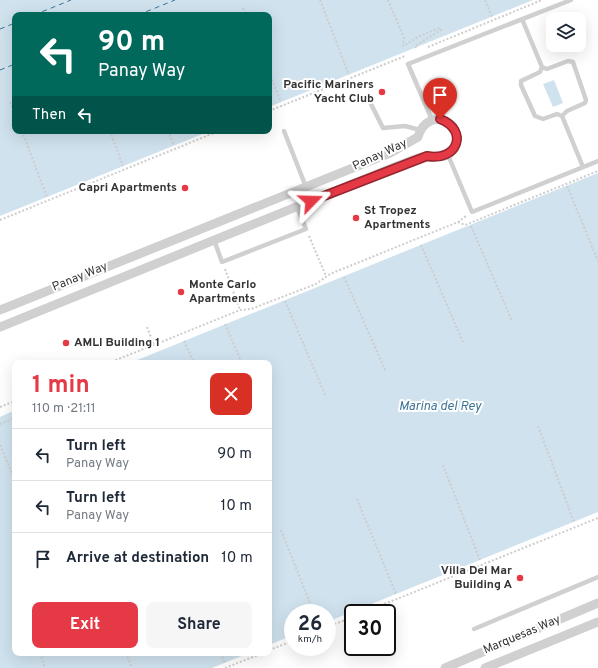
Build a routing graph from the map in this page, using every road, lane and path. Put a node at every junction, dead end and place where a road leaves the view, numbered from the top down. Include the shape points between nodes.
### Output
1 (320, 0) edge
2 (388, 0) edge
3 (485, 0) edge
4 (571, 0) edge
5 (243, 8) dead end
6 (245, 12) edge
7 (492, 16) dead end
8 (522, 19) junction
9 (416, 48) dead end
10 (542, 66) junction
11 (349, 75) dead end
12 (272, 80) edge
13 (10, 102) dead end
14 (281, 102) dead end
15 (371, 104) dead end
16 (12, 107) edge
17 (562, 116) junction
18 (432, 120) junction
19 (420, 130) junction
20 (284, 131) dead end
21 (23, 134) edge
22 (111, 134) edge
23 (169, 134) edge
24 (212, 134) edge
25 (174, 145) dead end
26 (448, 154) junction
27 (598, 161) edge
28 (123, 166) dead end
29 (583, 167) junction
30 (598, 171) edge
31 (567, 186) dead end
32 (306, 187) junction
33 (47, 197) dead end
34 (297, 207) junction
35 (472, 212) junction
36 (0, 220) edge
37 (458, 222) junction
38 (471, 226) dead end
39 (306, 229) junction
40 (214, 240) junction
41 (421, 245) dead end
42 (598, 261) edge
43 (222, 262) junction
44 (326, 276) junction
45 (344, 277) dead end
46 (285, 301) dead end
47 (0, 310) edge
48 (240, 310) junction
49 (512, 321) dead end
50 (225, 324) dead end
51 (0, 327) edge
52 (147, 327) dead end
53 (184, 341) dead end
54 (463, 342) dead end
55 (154, 344) junction
56 (115, 360) edge
57 (193, 360) edge
58 (241, 360) edge
59 (386, 372) dead end
60 (326, 397) dead end
61 (12, 402) edge
62 (0, 407) edge
63 (12, 419) edge
64 (0, 424) edge
65 (538, 426) dead end
66 (0, 445) edge
67 (443, 465) dead end
68 (12, 473) edge
69 (357, 499) dead end
70 (598, 518) edge
71 (574, 522) dead end
72 (281, 530) dead end
73 (480, 560) dead end
74 (598, 577) edge
75 (396, 594) dead end
76 (598, 603) edge
77 (310, 604) edge
78 (384, 604) edge
79 (598, 622) edge
80 (474, 629) dead end
81 (284, 644) edge
82 (272, 649) edge
83 (41, 656) edge
84 (127, 656) edge
85 (222, 656) edge
86 (255, 656) edge
87 (225, 663) dead end
88 (45, 668) edge
89 (132, 668) edge
90 (225, 668) edge
91 (447, 668) edge
92 (485, 668) edge

1 - 11 path
2 - 9 path via 404,38 403,46 440,28 441,30 415,46
3 - 7 path
4 - 8 lane
5 - 6 path
8 - 10 lane
8 - 18 lane via 408,64
10 - 17 lane via 540,72 521,81 521,85 535,116 543,119 557,114
10 - 17 lane via 547,69 568,61 573,62 586,100
12 - 14 path
13 - 16 path
15 - 19 lane via 383,128 405,126
17 - 29 lane
18 - 19 street, Panay Way
18 - 26 street via 440,119 447,122 457,134 456,144
19 - 32 street, Panay Way via 418,137 390,153
20 - 32 lane
21 - 33 path
22 - 28 path
23 - 25 path
24 - 36 path
26 - 34 street, Panay Way via 441,157 427,156 397,166
26 - 35 lane
27 - 29 lane
29 - 35 lane
30 - 37 path via 465,225
31 - 42 path
32 - 47 street, Panay Way
34 - 39 lane
34 - 40 street, Panay Way
35 - 37 path
37 - 44 path
38 - 49 path
39 - 43 lane
39 - 44 path
40 - 43 lane
40 - 51 street, Panay Way
41 - 54 path
43 - 48 path
44 - 48 path via 308,286 250,309
45 - 59 path
46 - 60 path
48 - 55 path
50 - 58 path
52 - 55 path
53 - 57 path
55 - 56 path
61 - 62 path
63 - 64 path
65 - 71 path
66 - 68 path
67 - 73 path
69 - 75 path
70 - 78 path
72 - 77 path
74 - 80 lane
76 - 91 street, Marquesas Way
79 - 92 street, Marquesas Way
81 - 82 path
83 - 88 path
84 - 89 path
85 - 87 path
86 - 90 path

